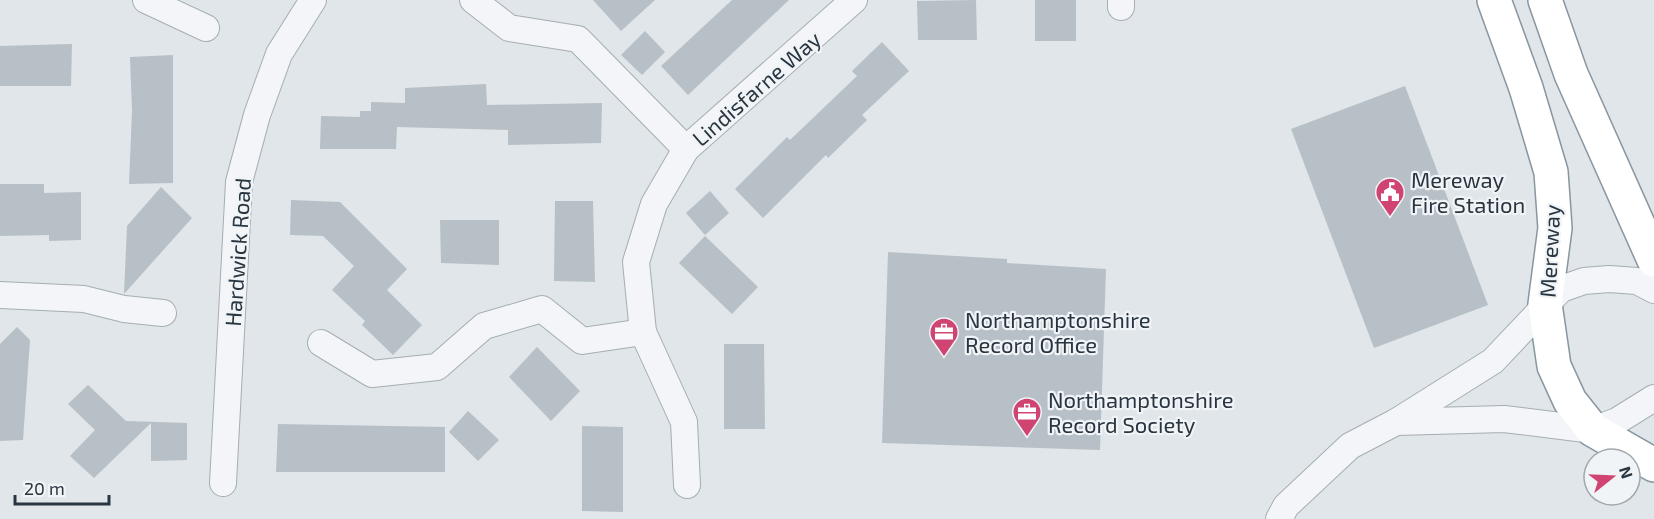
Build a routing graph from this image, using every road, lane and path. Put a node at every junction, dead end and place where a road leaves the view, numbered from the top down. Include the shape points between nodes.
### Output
1 (146, 0) edge
2 (313, 0) edge
3 (473, 0) edge
4 (1494, 0) edge
5 (1545, 0) edge
6 (850, 2) edge
7 (206, 28) dead end
8 (686, 149) junction
9 (1654, 260) edge
10 (1654, 290) edge
11 (0, 295) edge
12 (1545, 304) junction
13 (163, 313) dead end
14 (643, 332) junction
15 (321, 343) dead end
16 (1654, 398) edge
17 (1396, 422) junction
18 (1593, 430) junction
19 (1654, 465) edge
20 (223, 483) dead end
21 (687, 485) dead end
22 (1279, 519) edge

1 - 7 street
2 - 20 street, Hardwick Road via 279,54 239,182
3 - 8 street via 509,28 578,39
4 - 12 highway, Mereway via 1551,172 1555,228
5 - 9 highway via 1571,74
6 - 8 street, Lindisfarne Way
8 - 14 street, Lindisfarne Way via 654,204 636,261
10 - 12 street via 1637,281 1584,281 1561,289
11 - 13 street via 84,299
12 - 17 street via 1493,361
12 - 18 highway, Mereway via 1554,366 1570,401
14 - 15 street via 582,341 542,309 484,326 436,367 372,374
14 - 21 street, Lindisfarne Way via 684,422
16 - 18 street via 1617,421
17 - 18 street via 1504,419
17 - 22 street via 1350,446 1286,506
18 - 19 highway, Mereway

